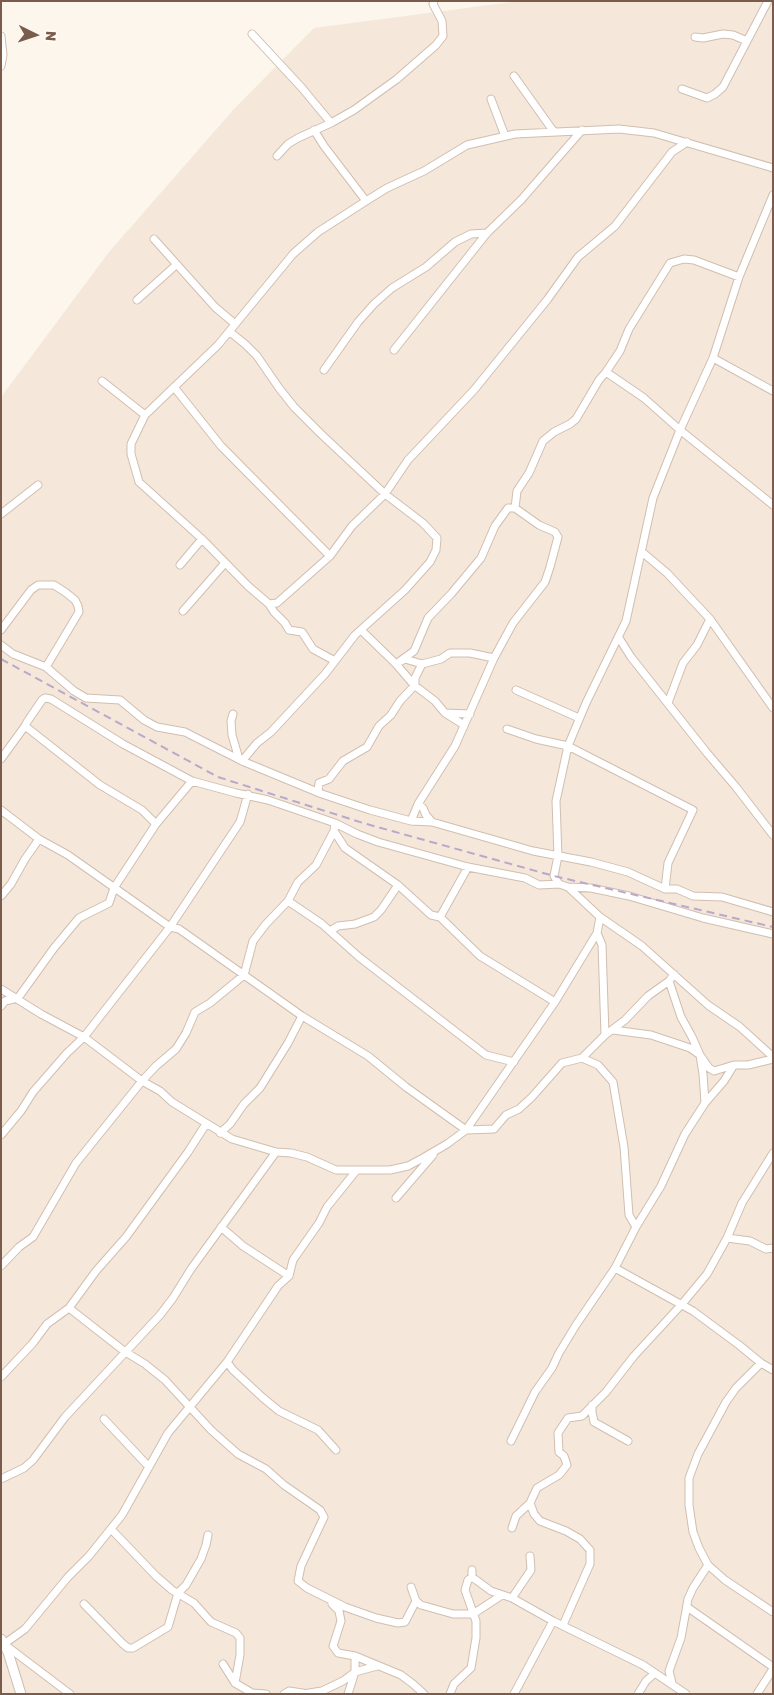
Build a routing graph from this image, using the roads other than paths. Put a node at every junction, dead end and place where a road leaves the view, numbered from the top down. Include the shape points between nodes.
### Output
1 (434, 1) edge
2 (768, 1) edge
3 (252, 34) dead end
4 (1, 36) edge
5 (695, 37) dead end
6 (747, 41) junction
7 (1, 66) edge
8 (514, 76) dead end
9 (682, 89) dead end
10 (491, 99) dead end
11 (331, 123) junction
12 (314, 130) junction
13 (582, 130) junction
14 (554, 132) junction
15 (505, 136) junction
16 (687, 142) junction
17 (277, 156) dead end
18 (773, 168) edge
19 (773, 195) edge
20 (366, 201) junction
21 (487, 233) junction
22 (154, 239) dead end
23 (176, 265) junction
24 (739, 277) junction
25 (137, 300) dead end
26 (235, 324) junction
27 (230, 332) junction
28 (394, 350) dead end
29 (714, 358) junction
30 (324, 370) dead end
31 (606, 372) junction
32 (102, 381) dead end
33 (174, 387) junction
34 (773, 391) edge
35 (145, 414) junction
36 (680, 430) junction
37 (38, 485) dead end
38 (385, 494) junction
39 (773, 505) edge
40 (515, 508) junction
41 (1, 514) edge
42 (202, 539) junction
43 (642, 552) junction
44 (330, 556) junction
45 (225, 563) junction
46 (180, 565) dead end
47 (270, 604) junction
48 (184, 612) dead end
49 (710, 620) junction
50 (1, 630) edge
51 (361, 630) junction
52 (619, 638) junction
53 (1, 645) edge
54 (494, 658) junction
55 (335, 661) junction
56 (396, 664) junction
57 (422, 664) junction
58 (46, 667) junction
59 (414, 685) junction
60 (516, 690) dead end
61 (668, 703) junction
62 (773, 708) edge
63 (445, 713) junction
64 (233, 714) dead end
65 (470, 714) junction
66 (579, 718) junction
67 (464, 725) junction
68 (25, 726) junction
69 (506, 729) dead end
70 (568, 746) junction
71 (1, 759) edge
72 (241, 760) junction
73 (192, 780) junction
74 (318, 792) junction
75 (248, 794) junction
76 (418, 804) junction
77 (1, 810) edge
78 (411, 821) junction
79 (432, 822) junction
80 (156, 824) junction
81 (334, 827) junction
82 (773, 835) edge
83 (39, 839) junction
84 (558, 856) junction
85 (468, 867) junction
86 (559, 884) junction
87 (398, 885) junction
88 (568, 887) junction
89 (114, 888) junction
90 (665, 889) junction
91 (1, 896) edge
92 (288, 901) junction
93 (773, 912) edge
94 (600, 916) junction
95 (440, 917) junction
96 (170, 927) junction
97 (330, 931) junction
98 (597, 933) junction
99 (773, 934) edge
100 (674, 974) junction
101 (244, 975) junction
102 (669, 981) junction
103 (1, 988) edge
104 (18, 998) junction
105 (555, 1002) junction
106 (1, 1006) edge
107 (302, 1016) junction
108 (613, 1030) junction
109 (605, 1035) junction
110 (84, 1037) junction
111 (700, 1055) junction
112 (582, 1058) junction
113 (773, 1058) edge
114 (514, 1062) junction
115 (734, 1065) junction
116 (142, 1081) junction
117 (705, 1103) junction
118 (206, 1124) junction
119 (466, 1130) junction
120 (220, 1133) junction
121 (1, 1135) edge
122 (436, 1151) junction
123 (276, 1152) junction
124 (773, 1152) edge
125 (356, 1171) junction
126 (396, 1198) dead end
127 (221, 1227) junction
128 (636, 1227) junction
129 (727, 1238) junction
130 (773, 1248) edge
131 (1, 1266) edge
132 (615, 1268) junction
133 (289, 1276) junction
134 (682, 1304) junction
135 (69, 1308) junction
136 (124, 1351) junction
137 (227, 1362) junction
138 (760, 1363) junction
139 (773, 1370) edge
140 (1, 1377) edge
141 (592, 1404) junction
142 (191, 1407) junction
143 (104, 1419) dead end
144 (511, 1441) dead end
145 (628, 1441) dead end
146 (336, 1450) dead end
147 (149, 1467) junction
148 (1, 1479) edge
149 (530, 1503) junction
150 (512, 1528) dead end
151 (111, 1529) junction
152 (208, 1535) dead end
153 (530, 1556) dead end
154 (708, 1565) junction
155 (411, 1587) dead end
156 (178, 1593) junction
157 (502, 1595) junction
158 (325, 1597) junction
159 (512, 1598) junction
160 (416, 1601) junction
161 (84, 1604) dead end
162 (686, 1607) junction
163 (773, 1612) edge
164 (473, 1614) junction
165 (553, 1621) junction
166 (563, 1625) junction
167 (3, 1641) edge
168 (355, 1656) junction
169 (223, 1664) dead end
170 (377, 1666) junction
171 (773, 1668) edge
172 (355, 1672) junction
173 (654, 1672) junction
174 (236, 1683) junction
175 (672, 1683) junction
176 (309, 1693) edge
177 (22, 1694) edge
178 (70, 1694) edge
179 (266, 1694) edge
180 (284, 1694) edge
181 (348, 1694) edge
182 (424, 1694) edge
183 (450, 1694) edge
184 (514, 1694) edge
185 (638, 1694) edge
186 (686, 1694) edge
187 (758, 1694) edge

1 - 11 street via 442,21 443,36 436,45 397,80
2 - 6 street
3 - 11 street
4 - 7 street
5 - 6 street via 723,34
6 - 9 street via 723,86 715,94 707,98
8 - 14 street
10 - 15 street
11 - 12 street
12 - 17 street via 288,144
12 - 20 street
13 - 14 street
13 - 16 street via 619,129 654,133
13 - 21 street via 521,200
14 - 15 street
15 - 20 street via 467,145
16 - 18 street
16 - 38 street via 672,152 615,226 578,257 474,390 408,460
19 - 24 street
20 - 26 street via 318,232 294,254
21 - 28 street
21 - 30 street via 471,234 456,242 426,267 392,288 358,322
22 - 23 street
23 - 25 street
23 - 26 street
24 - 29 street
24 - 31 street via 694,260 684,258 670,263
26 - 27 street
27 - 33 street
27 - 38 street via 257,356 294,407
29 - 34 street
29 - 36 street
31 - 36 street via 644,398
31 - 40 street via 576,419 542,441 529,473 517,491
32 - 35 street
33 - 35 street
33 - 44 street via 221,446
35 - 42 street via 131,444 139,482
36 - 39 street
36 - 43 street via 653,498
37 - 41 street
38 - 44 street via 352,526
38 - 51 street via 437,538 436,550 430,562 405,590
40 - 54 street via 555,532 558,543 545,582 513,622
40 - 56 street via 508,508 495,526 480,558 428,618 414,651
42 - 45 street
42 - 46 street
43 - 49 street via 667,573
43 - 52 street
44 - 47 street via 277,603
45 - 47 street
45 - 48 street
47 - 55 street via 288,630 302,632 313,649
49 - 61 street via 683,663
49 - 62 street
50 - 58 street via 38,585 54,585 75,600 79,612
51 - 55 street
51 - 56 street
52 - 61 street
52 - 66 street
53 - 58 street via 13,654
54 - 57 street via 450,652 441,659
54 - 65 street
55 - 72 street
56 - 57 street via 406,659
56 - 59 street
57 - 59 street
58 - 72 street via 74,692 86,698 120,700 157,727 184,732
59 - 63 street
59 - 74 street via 379,726 367,748 343,761 328,779 319,783
60 - 66 street
61 - 82 street
63 - 65 street
63 - 67 street
64 - 72 street via 232,735
65 - 67 street
66 - 70 street
67 - 76 street via 455,746
68 - 71 street
68 - 73 street via 42,700 51,699 124,744
68 - 80 street via 100,785 142,810
69 - 70 street
70 - 84 street via 556,801
70 - 90 street via 693,810 668,862
72 - 74 street
73 - 75 street
73 - 80 street
74 - 78 street
75 - 81 street
75 - 96 street via 240,822
76 - 78 street
76 - 79 street
77 - 83 street
78 - 79 street
79 - 84 street
80 - 89 street
81 - 85 street
81 - 87 street via 345,848
81 - 92 street via 316,864 298,882
83 - 89 street
83 - 91 street
84 - 86 street via 554,876
84 - 90 street via 628,872
85 - 86 street via 525,878 539,884
85 - 95 street
86 - 88 street
87 - 95 street via 430,915
87 - 97 street via 374,917
88 - 94 street
88 - 99 street via 629,896
89 - 96 street
89 - 104 street via 109,903 79,918
90 - 93 street via 677,889 693,896 722,897
92 - 97 street
92 - 101 street via 253,941
94 - 98 street
94 - 100 street
95 - 105 street via 480,956
96 - 101 street via 179,928
96 - 110 street
97 - 114 street via 486,1055
98 - 105 street
98 - 109 street via 602,945
100 - 102 street
100 - 113 street via 708,1005 740,1026
101 - 107 street
101 - 116 street via 195,1012 176,1049
102 - 108 street via 648,996
102 - 111 street via 681,1018
103 - 104 street
104 - 106 street
104 - 110 street
105 - 114 street
107 - 119 street via 368,1056
107 - 120 street via 260,1088
108 - 109 street
108 - 111 street via 651,1035 690,1048
109 - 112 street
110 - 116 street
110 - 121 street via 33,1092
111 - 115 street via 708,1068 714,1071
111 - 117 street
112 - 119 street via 562,1063 532,1097 506,1115 494,1129
112 - 128 street via 598,1065 613,1082 624,1147 629,1215
113 - 115 street
114 - 119 street
115 - 117 street
116 - 118 street
116 - 131 street via 76,1162 34,1237
117 - 128 street
118 - 120 street
118 - 135 street via 126,1237
119 - 122 street
120 - 123 street via 232,1140
122 - 125 street via 408,1166
122 - 126 street
123 - 125 street via 307,1157 336,1170
123 - 127 street
124 - 129 street via 742,1203
125 - 133 street via 327,1207 293,1260
127 - 133 street via 243,1246
127 - 136 street via 160,1315
128 - 132 street
129 - 130 street
129 - 134 street via 706,1274
132 - 134 street
132 - 144 street via 559,1353
133 - 137 street via 278,1286
134 - 138 street
134 - 141 street
135 - 136 street
135 - 140 street via 48,1324
136 - 142 street via 165,1380
136 - 148 street via 65,1417 33,1460
137 - 142 street
137 - 146 street via 274,1407 318,1430
138 - 139 street
138 - 154 street via 726,1402 689,1478 693,1532
141 - 145 street via 594,1422
141 - 149 street via 582,1416 568,1418 558,1433 559,1452 567,1465 559,1475 537,1488
142 - 147 street via 168,1433
142 - 158 street via 238,1454 266,1469 320,1510 324,1517 301,1566 298,1581
143 - 147 street
147 - 151 street via 122,1516
149 - 150 street via 516,1516
149 - 166 street via 540,1521 580,1539 590,1550 590,1564
151 - 156 street via 156,1576
151 - 167 street via 25,1629
152 - 156 street via 200,1559 186,1586
153 - 159 street via 531,1570
154 - 162 street via 693,1588
154 - 163 street
155 - 160 street
156 - 161 street via 168,1627 133,1648 122,1643
156 - 174 street via 194,1603 211,1622 240,1638
157 - 159 street
157 - 164 street
157 - 164 street via 478,1583 472,1573 465,1590
158 - 160 street via 345,1607 398,1623 404,1622
158 - 168 street via 339,1611 341,1621 333,1646 338,1653
159 - 165 street
160 - 164 street via 453,1614
162 - 171 street
162 - 175 street via 681,1638 669,1671
164 - 183 street via 476,1638 472,1668 454,1684
165 - 166 street
165 - 184 street
166 - 173 street
167 - 177 street
167 - 178 street
168 - 170 street
168 - 172 street
169 - 174 street
170 - 172 street
170 - 182 street via 401,1675
171 - 187 street
172 - 176 street via 322,1691
172 - 181 street
173 - 175 street
173 - 185 street
174 - 179 street via 252,1693
175 - 186 street
176 - 180 street via 290,1691

